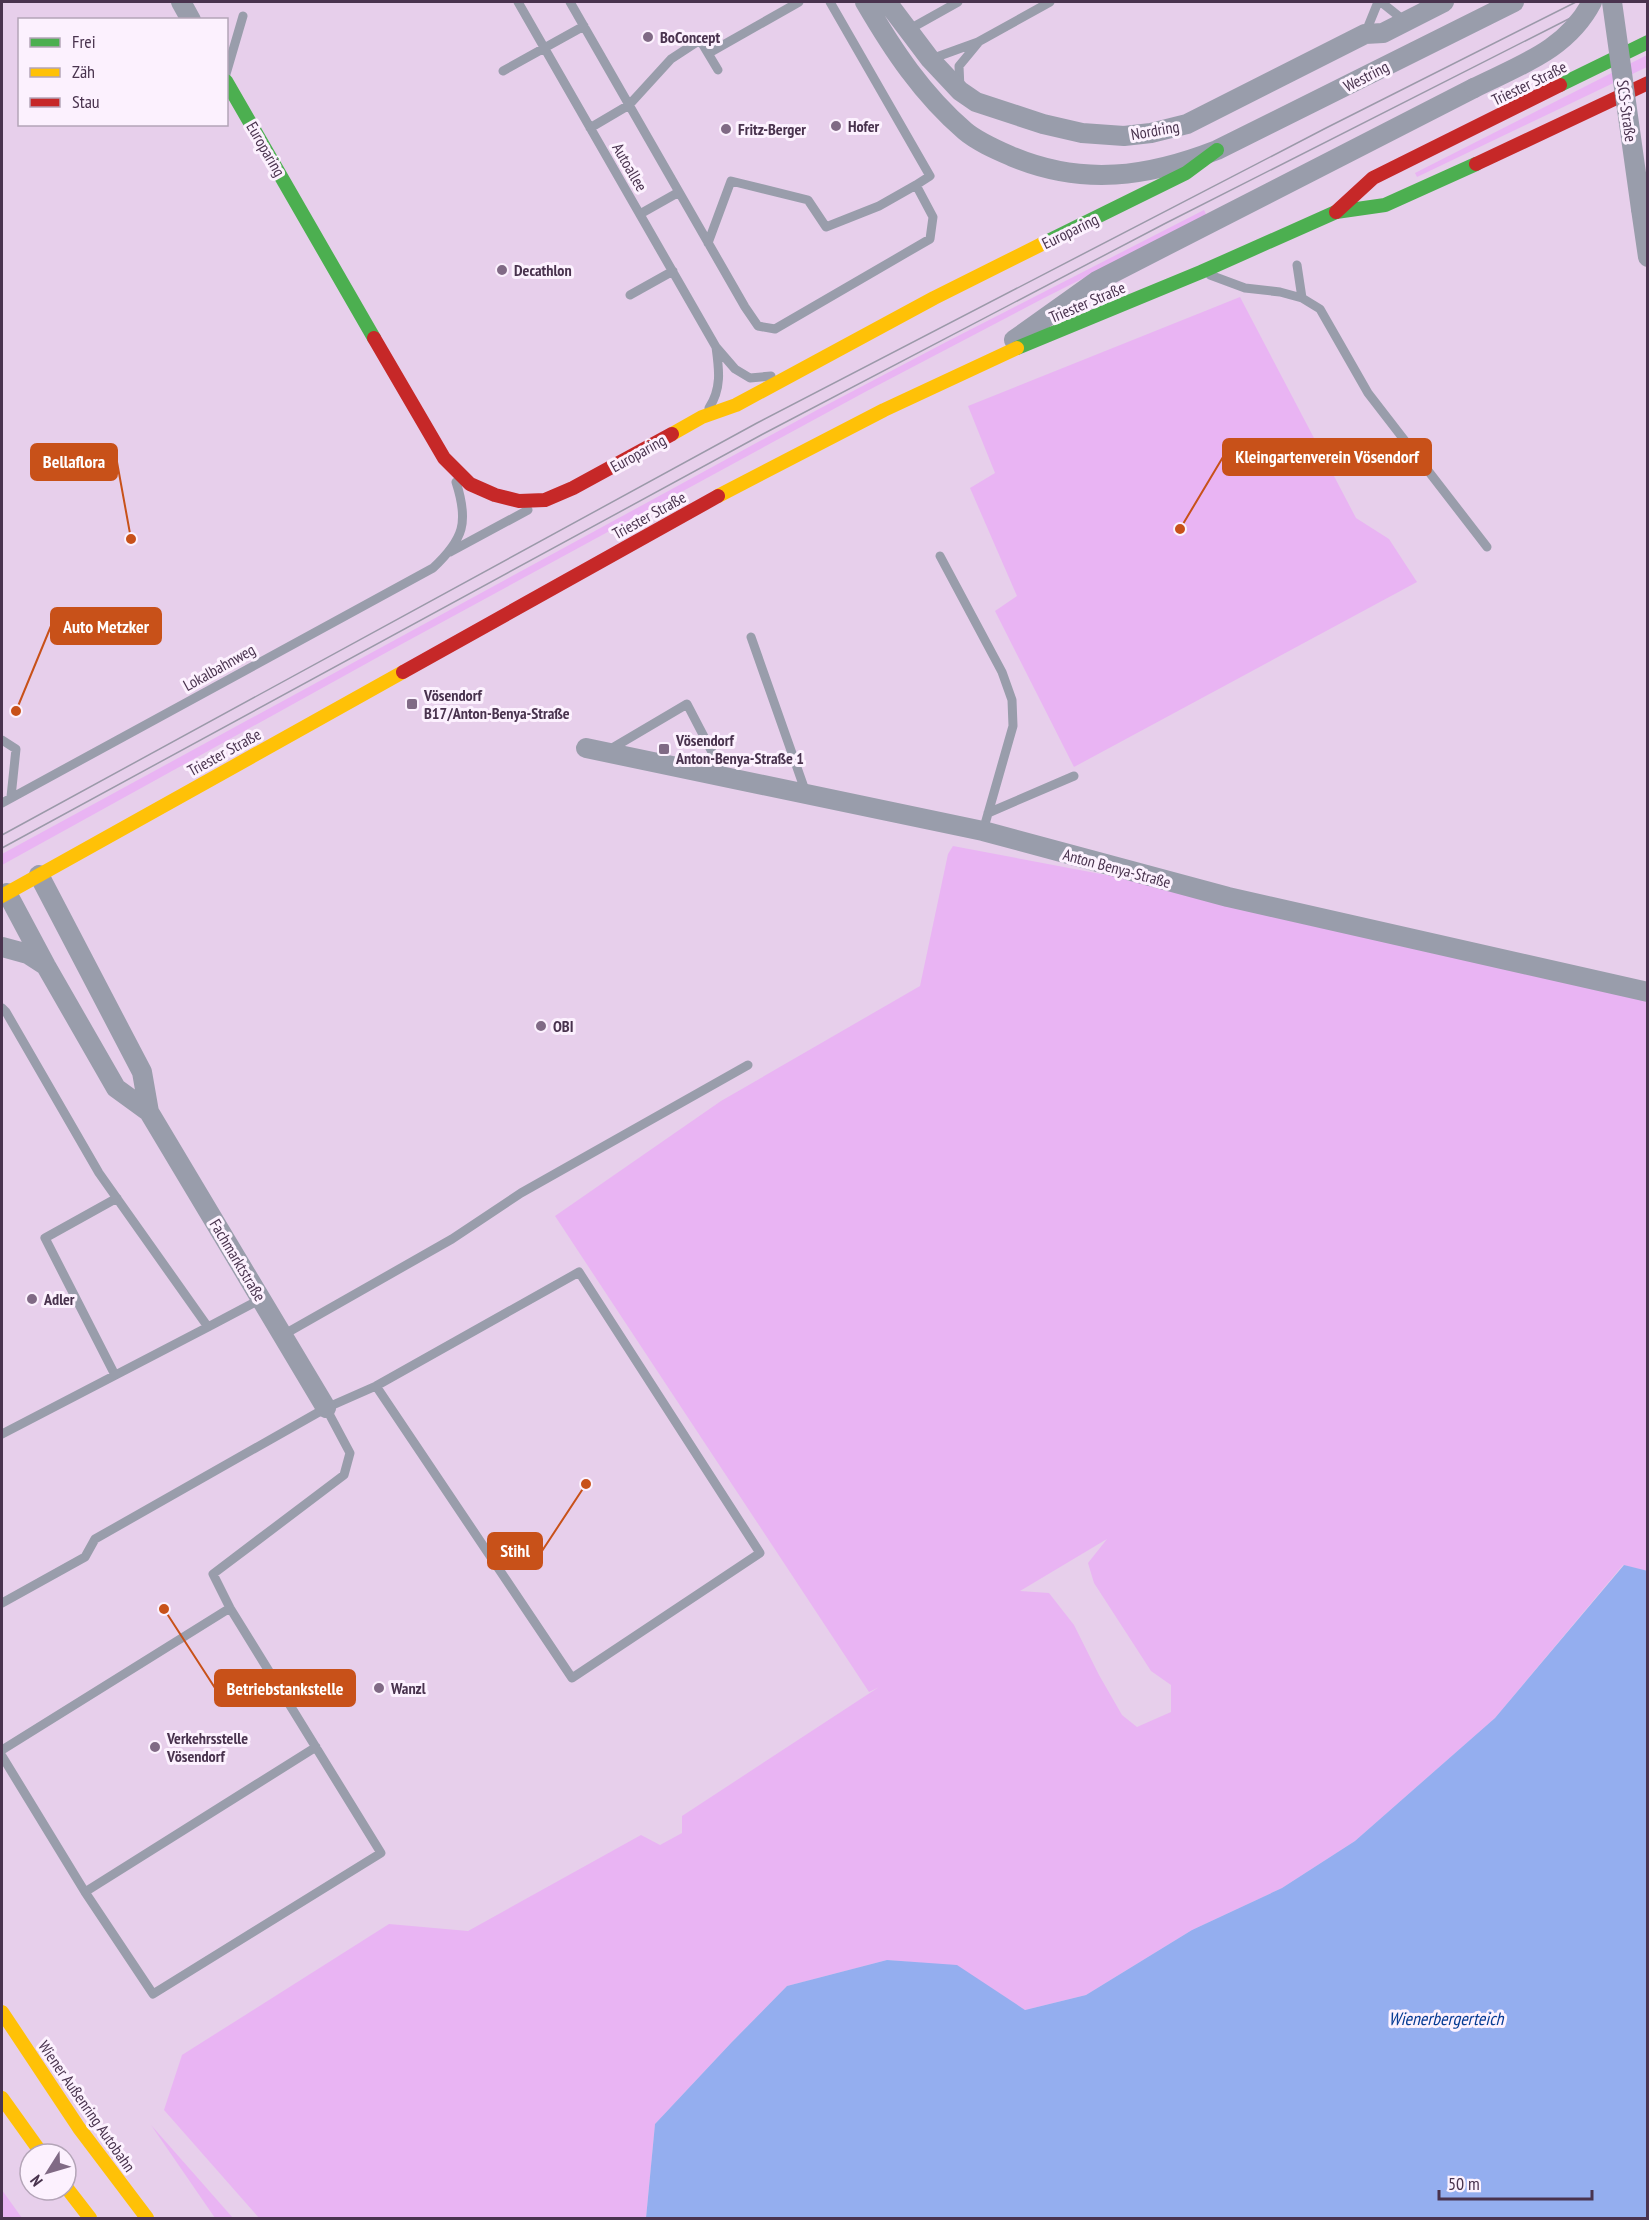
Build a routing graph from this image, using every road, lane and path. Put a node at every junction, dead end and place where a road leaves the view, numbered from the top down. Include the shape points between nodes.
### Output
1 (181, 2) edge
2 (518, 2) edge
3 (570, 2) edge
4 (799, 2) edge
5 (830, 2) edge
6 (865, 2) edge
7 (887, 2) edge
8 (958, 2) edge
9 (1050, 2) edge
10 (1380, 2) edge
11 (1444, 2) edge
12 (1514, 2) edge
13 (1592, 2) edge
14 (1612, 2) edge
15 (243, 16) dead end
16 (190, 18) edge
17 (1406, 22) junction
18 (584, 26) junction
19 (908, 30) junction
20 (1365, 34) junction
21 (978, 42) junction
22 (1647, 42) edge
23 (544, 48) junction
24 (709, 53) junction
25 (930, 59) junction
26 (228, 67) edge
27 (718, 70) dead end
28 (503, 71) dead end
29 (1647, 83) edge
30 (228, 84) edge
31 (960, 91) junction
32 (629, 105) junction
33 (1638, 108) dead end
34 (1568, 120) junction
35 (1611, 121) dead end
36 (1590, 123) dead end
37 (590, 128) junction
38 (1217, 150) junction
39 (916, 185) junction
40 (679, 192) junction
41 (1336, 212) junction
42 (640, 214) junction
43 (708, 243) junction
44 (1647, 256) edge
45 (1297, 265) dead end
46 (673, 272) junction
47 (1201, 272) junction
48 (630, 295) dead end
49 (1302, 298) junction
50 (716, 347) junction
51 (980, 364) junction
52 (794, 374) junction
53 (702, 417) junction
54 (444, 458) junction
55 (545, 500) junction
56 (1488, 547) dead end
57 (448, 553) junction
58 (940, 556) dead end
59 (751, 638) dead end
60 (2, 740) edge
61 (596, 750) joint
62 (1074, 776) dead end
63 (726, 779) junction
64 (806, 793) junction
65 (11, 797) junction
66 (2, 803) edge
67 (985, 822) junction
68 (39, 875) junction
69 (4, 894) edge
70 (2, 947) edge
71 (46, 966) junction
72 (1647, 992) edge
73 (2, 1008) edge
74 (748, 1065) dead end
75 (149, 1112) junction
76 (117, 1198) junction
77 (261, 1299) junction
78 (208, 1327) junction
79 (283, 1335) junction
80 (116, 1375) junction
81 (376, 1386) junction
82 (326, 1408) junction
83 (2, 1434) edge
84 (2, 1603) edge
85 (230, 1608) junction
86 (316, 1747) junction
87 (2, 1750) edge
88 (2, 1756) edge
89 (85, 1892) junction
90 (2, 2012) edge
91 (2, 2098) edge
92 (33, 2142) edge
93 (78, 2202) edge
94 (90, 2218) edge
95 (147, 2218) edge

1 - 16 street
2 - 23 lane, Autoallee
3 - 18 lane
4 - 24 lane
5 - 39 lane via 930,176
6 - 38 street via 903,65 934,101 967,132 1034,166 1107,176 1182,164
7 - 19 street, Nordring
8 - 19 lane
9 - 21 lane
10 - 17 lane
10 - 20 lane
11 - 17 street, Nordring
12 - 38 street, Westring
13 - 51 street, bridge via 1574,29 1554,46 1097,281
14 - 44 street, SCS-Straße, bridge
15 - 26 lane
17 - 20 street, Nordring via 1383,33
18 - 23 lane
18 - 32 lane
19 - 25 street, Nordring
20 - 31 street, Nordring via 1187,124 1150,133 1082,133 976,102
21 - 25 lane
21 - 31 lane via 959,66
22 - 41 main road, Triester Straße via 1373,178
23 - 28 lane
23 - 37 lane, Autoallee
24 - 27 lane
24 - 32 lane via 700,40 671,59
25 - 31 street, Nordring
29 - 34 main road, Triester Straße
30 - 54 main road, Europaring
32 - 37 lane
32 - 40 lane
33 - 35 main road
34 - 36 main road
34 - 41 main road, Triester Straße via 1385,205
37 - 42 lane, Autoallee
38 - 52 main road, Europaring via 1186,173 934,298
39 - 43 lane via 879,206 826,227 808,200 731,181
39 - 43 lane via 933,217 930,239 776,329 758,326
40 - 42 lane
40 - 43 lane
41 - 47 main road, Triester Straße
42 - 46 lane, Autoallee
45 - 49 lane
46 - 48 lane
46 - 50 lane, Autoallee
47 - 49 lane via 1245,288
47 - 51 main road, Triester Straße
49 - 56 lane via 1320,309 1368,393
50 - 52 lane, Autoallee via 735,369 750,378
50 - 53 lane, Autoallee via 720,377 711,406
51 - 68 main road, Triester Straße via 756,475
52 - 53 main road, Europaring via 736,405
53 - 55 main road, Europaring
54 - 55 main road, Europaring via 470,484 519,501
54 - 57 lane via 456,482 464,521
55 - 57 lane
57 - 65 lane, Lokalbahnweg via 433,568
58 - 67 lane via 1002,672 1012,700 1012,726
59 - 64 lane
60 - 65 lane via 16,749
61 - 63 street, Anton Benya-Straße
61 - 63 lane via 687,704
62 - 67 lane
63 - 64 street, Anton Benya-Straße
64 - 67 street, Anton Benya-Straße
65 - 66 lane, Lokalbahnweg
67 - 72 street, Anton Benya-Straße via 1228,897
68 - 69 main road, Triester Straße
68 - 75 street, Fachmarktstraße via 142,1072
69 - 71 street, Fachmarktstraße
70 - 71 street via 28,954
71 - 75 street, Fachmarktstraße via 116,1088
73 - 76 lane
74 - 79 lane via 521,1193 452,1239
75 - 77 street, Fachmarktstraße
76 - 78 lane
76 - 80 lane via 45,1238
77 - 78 lane
77 - 79 street, Fachmarktstraße
78 - 80 lane
79 - 82 street, Fachmarktstraße
80 - 83 lane
81 - 81 lane via 572,1678 760,1553 579,1272
81 - 82 lane
82 - 84 lane via 95,1539 85,1557
82 - 85 lane via 350,1454 344,1475 213,1574
85 - 86 lane
85 - 87 lane
86 - 89 lane
86 - 89 lane via 381,1853 153,1994
88 - 89 lane
90 - 95 main road, Wiener Außenring Autobahn via 79,2128
91 - 92 main road
93 - 94 main road

